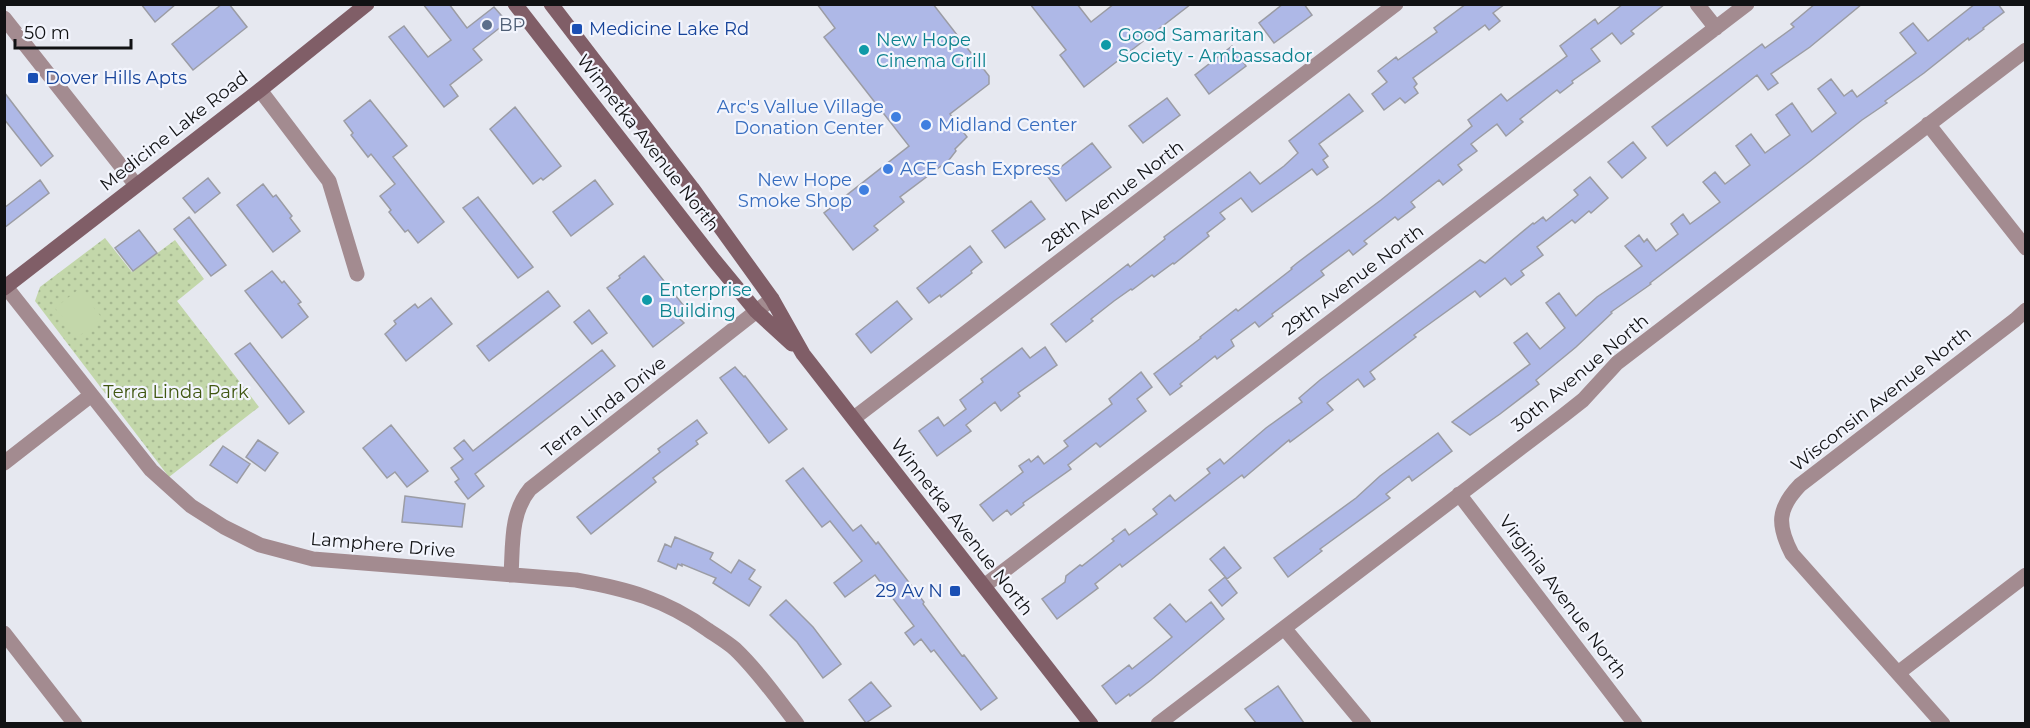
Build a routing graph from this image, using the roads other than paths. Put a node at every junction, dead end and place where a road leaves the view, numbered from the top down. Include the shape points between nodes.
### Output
1 (367, 4) edge
2 (515, 4) edge
3 (551, 4) edge
4 (1396, 4) edge
5 (1697, 4) edge
6 (1747, 4) edge
7 (4, 18) edge
8 (1716, 28) junction
9 (2025, 50) edge
10 (260, 90) junction
11 (1928, 124) junction
12 (136, 185) junction
13 (2025, 248) edge
14 (357, 274) dead end
15 (5, 287) edge
16 (772, 299) junction
17 (2025, 310) edge
18 (756, 311) junction
19 (803, 354) junction
20 (90, 396) junction
21 (854, 418) junction
22 (4, 463) edge
23 (1460, 494) junction
24 (511, 575) junction
25 (2025, 575) edge
26 (984, 586) junction
27 (1284, 628) junction
28 (4, 633) edge
29 (1898, 673) junction
30 (75, 723) edge
31 (795, 723) edge
32 (1091, 723) edge
33 (1158, 723) edge
34 (1364, 723) edge
35 (1635, 723) edge
36 (1943, 723) edge

1 - 10 main road, Medicine Lake Road
2 - 18 main road, Winnetka Avenue North
3 - 16 main road, Winnetka Avenue North
4 - 21 street, 28th Avenue North
5 - 8 street
6 - 8 street, 29th Avenue North
7 - 12 street
8 - 26 street, 29th Avenue North
9 - 11 street, 30th Avenue North
10 - 12 main road, Medicine Lake Road
10 - 14 street via 329,181
11 - 13 street
11 - 23 street, 30th Avenue North via 1617,363 1583,400
12 - 15 main road, Medicine Lake Road
15 - 20 street, Lamphere Drive
16 - 18 street, Terra Linda Drive
16 - 19 main road, Winnetka Avenue North
17 - 29 street, Wisconsin Avenue North via 1800,485 1782,511 1780,526 1792,554
18 - 19 main road, Winnetka Avenue North
18 - 24 street, Terra Linda Drive via 530,489 516,512
19 - 21 main road, Winnetka Avenue North
20 - 22 street
20 - 24 street, Lamphere Drive via 134,451 191,506 261,545 313,559
21 - 26 main road, Winnetka Avenue North
23 - 27 street, 30th Avenue North
23 - 35 street, Virginia Avenue North
24 - 31 street, Lamphere Drive via 618,587 659,601 733,648 759,674
25 - 29 street
26 - 32 main road, Winnetka Avenue North
27 - 33 street, 30th Avenue North
27 - 34 street
28 - 30 street
29 - 36 street, Wisconsin Avenue North

